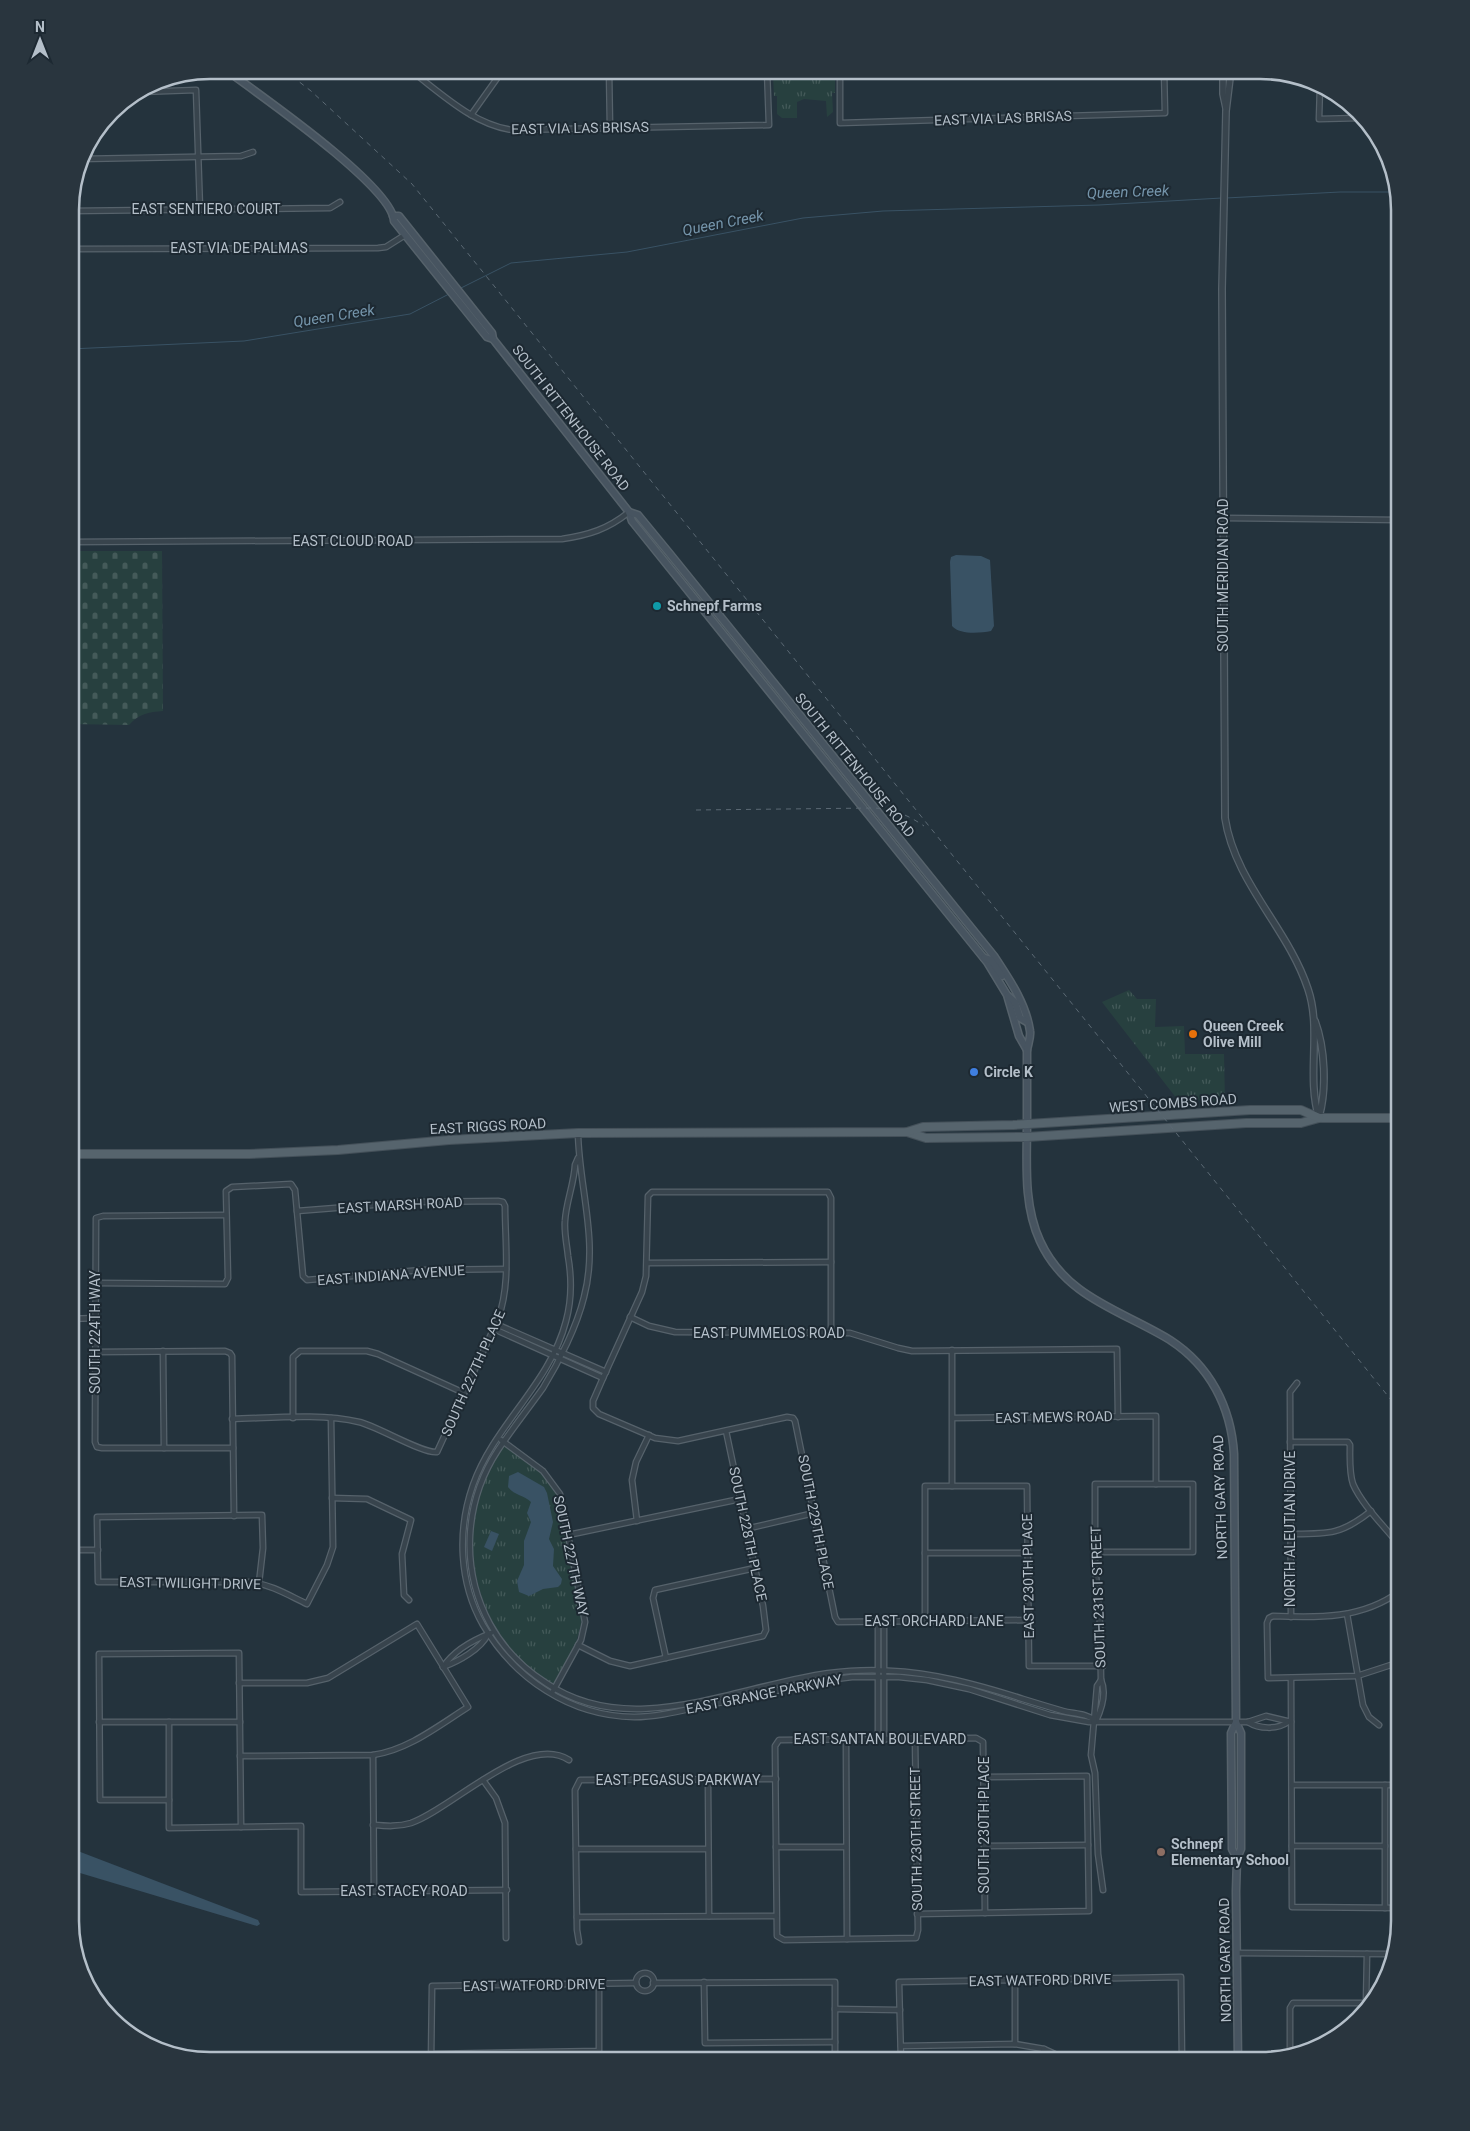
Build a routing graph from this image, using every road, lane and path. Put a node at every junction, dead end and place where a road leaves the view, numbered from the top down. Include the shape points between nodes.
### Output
1 (238, 79) edge
2 (422, 79) edge
3 (496, 79) edge
4 (609, 79) edge
5 (767, 79) edge
6 (840, 79) edge
7 (1164, 79) edge
8 (1223, 79) edge
9 (1230, 79) edge
10 (154, 91) edge
11 (1320, 93) edge
12 (1226, 112) junction
13 (470, 115) junction
14 (1354, 118) edge
15 (610, 128) junction
16 (253, 152) dead end
17 (198, 156) junction
18 (89, 159) edge
19 (340, 202) dead end
20 (200, 209) junction
21 (79, 210) edge
22 (393, 216) junction
23 (405, 235) junction
24 (79, 248) edge
25 (435, 266) junction
26 (629, 512) junction
27 (1223, 518) junction
28 (1391, 520) edge
29 (79, 542) edge
30 (983, 958) junction
31 (1014, 987) junction
32 (1006, 995) junction
33 (1314, 1016) junction
34 (1027, 1022) junction
35 (1027, 1050) junction
36 (1318, 1118) junction
37 (1391, 1118) edge
38 (1027, 1124) junction
39 (907, 1132) junction
40 (578, 1133) junction
41 (1026, 1136) junction
42 (79, 1154) edge
43 (578, 1158) junction
44 (504, 1202) joint
45 (297, 1211) junction
46 (226, 1215) junction
47 (648, 1262) junction
48 (831, 1262) junction
49 (506, 1270) junction
50 (95, 1284) junction
51 (79, 1318) edge
52 (95, 1318) junction
53 (630, 1318) junction
54 (496, 1324) junction
55 (494, 1329) junction
56 (831, 1332) junction
57 (555, 1350) junction
58 (952, 1350) junction
59 (163, 1351) junction
60 (95, 1352) junction
61 (562, 1353) junction
62 (552, 1356) junction
63 (559, 1359) junction
64 (606, 1372) junction
65 (603, 1378) junction
66 (1297, 1383) dead end
67 (464, 1393) junction
68 (1118, 1417) junction
69 (293, 1418) junction
70 (330, 1418) junction
71 (953, 1418) junction
72 (232, 1419) junction
73 (726, 1431) junction
74 (649, 1435) junction
75 (498, 1438) junction
76 (504, 1442) junction
77 (1290, 1442) junction
78 (164, 1448) junction
79 (233, 1448) junction
80 (1156, 1484) junction
81 (952, 1486) junction
82 (332, 1498) junction
83 (740, 1499) junction
84 (1372, 1511) junction
85 (814, 1513) junction
86 (234, 1516) junction
87 (637, 1521) junction
88 (746, 1529) junction
89 (1290, 1534) junction
90 (568, 1535) junction
91 (1391, 1535) edge
92 (79, 1550) edge
93 (98, 1550) junction
94 (1095, 1552) junction
95 (925, 1553) junction
96 (1028, 1553) junction
97 (755, 1568) junction
98 (259, 1583) junction
99 (1391, 1596) edge
100 (409, 1600) dead end
101 (1347, 1614) junction
102 (1291, 1617) junction
103 (1029, 1620) junction
104 (884, 1621) junction
105 (925, 1621) junction
106 (838, 1622) joint
107 (878, 1622) junction
108 (494, 1631) junction
109 (488, 1634) junction
110 (578, 1645) junction
111 (464, 1647) junction
112 (468, 1654) junction
113 (666, 1658) junction
114 (1391, 1665) edge
115 (443, 1666) junction
116 (1102, 1666) junction
117 (877, 1670) junction
118 (884, 1670) junction
119 (1357, 1676) junction
120 (877, 1678) junction
121 (883, 1678) junction
122 (1291, 1678) junction
123 (239, 1684) junction
124 (554, 1689) junction
125 (551, 1694) junction
126 (1271, 1718) junction
127 (1096, 1721) junction
128 (100, 1722) junction
129 (169, 1722) junction
130 (240, 1722) junction
131 (1236, 1722) junction
132 (1248, 1722) junction
133 (1289, 1722) junction
134 (1379, 1725) dead end
135 (1270, 1727) junction
136 (915, 1739) junction
137 (980, 1739) joint
138 (846, 1740) junction
139 (878, 1740) junction
140 (884, 1740) junction
141 (373, 1755) junction
142 (240, 1756) junction
143 (569, 1760) dead end
144 (984, 1777) junction
145 (776, 1779) junction
146 (483, 1780) junction
147 (708, 1780) junction
148 (1292, 1785) junction
149 (1385, 1785) junction
150 (1391, 1785) edge
151 (168, 1800) junction
152 (373, 1825) junction
153 (241, 1827) junction
154 (1088, 1845) junction
155 (984, 1846) junction
156 (1292, 1846) junction
157 (1385, 1846) junction
158 (776, 1847) junction
159 (846, 1847) junction
160 (708, 1848) junction
161 (576, 1849) junction
162 (507, 1890) junction
163 (1103, 1890) dead end
164 (374, 1891) junction
165 (1385, 1908) junction
166 (1391, 1908) edge
167 (985, 1913) junction
168 (917, 1914) junction
169 (709, 1916) junction
170 (776, 1916) junction
171 (577, 1917) junction
172 (506, 1938) dead end
173 (847, 1939) junction
174 (579, 1942) dead end
175 (1237, 1953) junction
176 (1366, 1954) junction
177 (1387, 1954) edge
178 (1015, 1980) junction
179 (653, 1982) junction
180 (704, 1982) junction
181 (599, 1984) junction
182 (636, 1984) junction
183 (1368, 1996) edge
184 (1363, 2002) edge
185 (835, 2009) junction
186 (900, 2010) junction
187 (835, 2042) junction
188 (1015, 2044) junction
189 (901, 2046) junction
190 (1044, 2049) junction
191 (1290, 2049) edge
192 (432, 2052) edge
193 (543, 2052) edge
194 (835, 2052) edge
195 (901, 2052) edge
196 (1043, 2052) edge
197 (1050, 2052) edge
198 (1182, 2052) edge
199 (1238, 2052) edge

1 - 22 main road, SOUTH RITTENHOUSE ROAD via 335,151 372,188
2 - 13 street, EAST VIA LAS BRISAS
3 - 13 street
4 - 15 street
5 - 15 street, EAST VIA LAS BRISAS via 768,125
6 - 7 street, EAST VIA LAS BRISAS via 840,123 1165,113
8 - 12 street, SOUTH MERIDIAN ROAD
9 - 12 street, SOUTH MERIDIAN ROAD
10 - 17 street via 196,90
11 - 14 street via 1320,119
12 - 27 street, SOUTH MERIDIAN ROAD
13 - 15 street, EAST VIA LAS BRISAS via 493,126 512,130
16 - 17 street via 241,156
17 - 18 street
17 - 20 street
19 - 20 street, EAST SENTIERO COURT via 330,208
20 - 21 street, EAST SENTIERO COURT
22 - 23 main road, SOUTH RITTENHOUSE ROAD
22 - 25 main road, SOUTH RITTENHOUSE ROAD via 399,216
23 - 24 street, EAST VIA DE PALMAS via 386,247 378,248
23 - 25 main road, SOUTH RITTENHOUSE ROAD
25 - 26 main road, SOUTH RITTENHOUSE ROAD via 492,334
26 - 29 street, EAST CLOUD ROAD via 605,529 586,536 562,539
26 - 30 main road, SOUTH RITTENHOUSE ROAD via 632,521
26 - 31 main road, SOUTH RITTENHOUSE ROAD via 638,515 670,554 994,956
27 - 28 street
27 - 33 street, SOUTH MERIDIAN ROAD via 1226,827 1241,869 1304,977
30 - 31 main road via 991,960 1006,982
30 - 32 main road, SOUTH RITTENHOUSE ROAD
31 - 34 main road, SOUTH RITTENHOUSE ROAD
32 - 34 main road via 1015,1002 1020,1018
32 - 35 main road, SOUTH RITTENHOUSE ROAD
33 - 36 street, SOUTH MERIDIAN ROAD via 1314,1102
33 - 36 street, SOUTH MERIDIAN ROAD via 1322,1039 1324,1101
34 - 35 main road, SOUTH RITTENHOUSE ROAD via 1030,1032
35 - 38 main road, SOUTH RITTENHOUSE ROAD
36 - 37 main road, WEST COMBS ROAD
36 - 38 main road, WEST COMBS ROAD via 1301,1110 1250,1110
36 - 41 main road, WEST COMBS ROAD via 1301,1123 1246,1123
38 - 39 main road, EAST RIGGS ROAD via 923,1127
38 - 41 main road, NORTH GARY ROAD
39 - 40 main road, EAST RIGGS ROAD
39 - 41 main road, EAST RIGGS ROAD via 926,1138
40 - 42 main road, EAST RIGGS ROAD via 245,1154
40 - 43 street
41 - 131 main road, NORTH GARY ROAD via 1028,1204 1037,1233 1052,1261 1091,1299 1171,1341 1187,1354 1214,1384 1228,1417 1234,1454
43 - 57 street, EAST GRANGE PARKWAY via 564,1223 571,1298 566,1324
43 - 61 street, EAST GRANGE PARKWAY via 590,1236 590,1260 582,1304
44 - 45 street, EAST MARSH ROAD via 420,1202
44 - 49 street, SOUTH 227TH PLACE
45 - 46 street via 291,1184 228,1188
45 - 49 street, EAST INDIANA AVENUE via 303,1276 307,1280 421,1270
46 - 50 street, SOUTH 224TH WAY via 96,1218
46 - 50 street via 228,1278 225,1284
47 - 48 street
47 - 48 street via 650,1194 665,1192 828,1192 831,1198
47 - 53 street via 642,1292
48 - 56 street
49 - 54 street, SOUTH 227TH PLACE via 504,1304
50 - 52 street, SOUTH 224TH WAY
51 - 52 street
52 - 60 street, SOUTH 224TH WAY
53 - 56 street, EAST PUMMELOS ROAD via 670,1332
53 - 64 street
54 - 55 street, SOUTH 227TH PLACE
54 - 57 street
55 - 62 street
55 - 67 street, SOUTH 227TH PLACE
56 - 58 street, EAST PUMMELOS ROAD via 850,1333 912,1351
57 - 61 street
57 - 62 street, EAST GRANGE PARKWAY
58 - 68 street, EAST PUMMELOS ROAD via 1117,1349
58 - 71 street
59 - 60 street
59 - 72 street via 230,1353
59 - 78 street
60 - 78 street, SOUTH 224TH WAY via 97,1446
61 - 63 street, EAST GRANGE PARKWAY
61 - 64 street
62 - 63 street
62 - 75 street, EAST GRANGE PARKWAY
63 - 65 street
63 - 76 street, EAST GRANGE PARKWAY via 545,1385
64 - 65 street
65 - 74 street via 593,1408 599,1414
66 - 77 street, NORTH ALEUTIAN DRIVE via 1290,1392
67 - 69 street via 367,1351 300,1351 293,1357
67 - 70 street, SOUTH 227TH PLACE via 436,1452 373,1426
68 - 71 street, EAST MEWS ROAD
68 - 80 street, EAST MEWS ROAD via 1156,1416
69 - 70 street
69 - 72 street
70 - 82 street
71 - 81 street
72 - 79 street
73 - 74 street via 678,1441 665,1441
73 - 83 street, SOUTH 228TH PLACE
73 - 85 street, SOUTH 229TH PLACE via 793,1418
74 - 87 street via 636,1462 632,1480
75 - 76 street, SOUTH 227TH WAY
75 - 109 street, EAST GRANGE PARKWAY via 472,1486 463,1531 467,1584
76 - 90 street, SOUTH 227TH WAY via 543,1471 556,1487
76 - 108 street, EAST GRANGE PARKWAY via 479,1486 470,1534 476,1590
77 - 84 street via 1348,1442 1353,1483
77 - 89 street, NORTH ALEUTIAN DRIVE
78 - 79 street
79 - 86 street
80 - 94 street, SOUTH 231ST STREET via 1095,1484
80 - 94 street via 1193,1484 1193,1552
81 - 95 street via 925,1486
81 - 96 street, EAST 230TH PLACE via 1027,1486
82 - 98 street, EAST TWILIGHT DRIVE via 333,1547 307,1604 268,1584
82 - 100 street via 367,1499 411,1520 402,1554 404,1595
83 - 87 street
83 - 88 street, SOUTH 228TH PLACE
84 - 89 street via 1349,1527 1330,1533
84 - 91 street
85 - 88 street
85 - 106 street, SOUTH 229TH PLACE
86 - 93 street via 97,1517
86 - 98 street via 262,1515
87 - 90 street
88 - 97 street, SOUTH 228TH PLACE
89 - 102 street, NORTH ALEUTIAN DRIVE
90 - 110 street, SOUTH 227TH WAY via 584,1615 584,1630
92 - 93 street
93 - 98 street, EAST TWILIGHT DRIVE via 98,1582
94 - 116 street, SOUTH 231ST STREET
95 - 96 street
95 - 105 street
96 - 103 street, EAST 230TH PLACE
97 - 113 street, SOUTH 228TH PLACE via 763,1606 764,1636
97 - 113 street via 656,1590 653,1598
99 - 101 street via 1376,1605
101 - 102 street
101 - 119 street
102 - 122 street via 1273,1616 1267,1623 1268,1678
103 - 105 street, EAST ORCHARD LANE
103 - 116 street, EAST 230TH PLACE via 1030,1666
104 - 105 street, EAST ORCHARD LANE
104 - 107 street, EAST ORCHARD LANE
104 - 118 street
106 - 107 street, EAST ORCHARD LANE
107 - 117 street
108 - 109 street
108 - 124 street, EAST GRANGE PARKWAY via 517,1660
109 - 111 street
109 - 112 street via 485,1642
109 - 125 street, EAST GRANGE PARKWAY via 506,1659
110 - 113 street via 620,1664 638,1665
110 - 124 street, SOUTH 227TH WAY
111 - 112 street
111 - 115 street via 449,1657
112 - 115 street
114 - 119 street
115 - 123 street via 417,1624 328,1678 307,1684
115 - 141 street via 468,1707 406,1746
116 - 127 street, SOUTH 231ST STREET via 1094,1709
117 - 118 street, EAST GRANGE PARKWAY
117 - 120 street
117 - 124 street, EAST GRANGE PARKWAY via 828,1673 648,1709 623,1710 600,1706
118 - 121 street
118 - 127 street, EAST GRANGE PARKWAY via 922,1672 964,1681 1053,1708 1088,1715
119 - 122 street
119 - 134 street via 1363,1705 1369,1718
120 - 121 street, EAST GRANGE PARKWAY
120 - 125 street, EAST GRANGE PARKWAY via 828,1680 660,1715 634,1717 594,1711
120 - 139 street
121 - 127 street, EAST GRANGE PARKWAY via 940,1682 1063,1718
121 - 140 street
122 - 133 street
123 - 128 street via 239,1653 99,1654
123 - 130 street
124 - 125 street, SOUTH 227TH WAY
126 - 132 street via 1266,1716
126 - 133 street
126 - 135 street
127 - 131 street, EAST GRANGE PARKWAY
127 - 163 street, SOUTH 231ST STREET via 1091,1755 1097,1790 1098,1854
128 - 129 street
128 - 151 street via 100,1800
129 - 130 street
129 - 151 street
130 - 142 street
131 - 132 street, EAST GRANGE PARKWAY
131 - 175 main road, NORTH GARY ROAD via 1241,1733
132 - 135 street via 1253,1726
133 - 135 street
133 - 148 street
136 - 137 street, EAST SANTAN BOULEVARD
136 - 140 street, EAST SANTAN BOULEVARD
136 - 168 street, SOUTH 230TH STREET
137 - 144 street, SOUTH 230TH PLACE via 983,1742
138 - 139 street, EAST SANTAN BOULEVARD
138 - 145 street, EAST SANTAN BOULEVARD via 779,1740 775,1746
138 - 159 street
139 - 140 street, EAST SANTAN BOULEVARD
141 - 142 street
141 - 152 street
142 - 153 street
143 - 146 street via 558,1754 536,1754
144 - 154 street via 1087,1776
144 - 155 street, SOUTH 230TH PLACE
145 - 147 street, EAST PEGASUS PARKWAY
145 - 158 street
146 - 152 street via 411,1823 394,1827
146 - 162 street via 496,1798 505,1823
147 - 160 street
147 - 161 street, EAST PEGASUS PARKWAY via 580,1780 575,1790
148 - 149 street
148 - 156 street
149 - 150 street
149 - 157 street
151 - 153 street via 169,1828
152 - 164 street
153 - 164 street, EAST STACEY ROAD via 301,1826 301,1892
154 - 155 street
154 - 167 street via 1089,1911
155 - 167 street, SOUTH 230TH PLACE
156 - 157 street
156 - 165 street via 1292,1907
157 - 165 street
158 - 159 street
158 - 170 street
159 - 173 street
160 - 161 street
160 - 169 street
161 - 171 street
162 - 164 street, EAST STACEY ROAD
162 - 172 street
165 - 166 street
167 - 168 street
168 - 173 street, SOUTH 230TH STREET via 916,1938
169 - 170 street
169 - 171 street
170 - 173 street via 776,1936 780,1940
171 - 174 street
175 - 176 street
175 - 199 main road, NORTH GARY ROAD
176 - 177 street
176 - 183 street
178 - 186 street, EAST WATFORD DRIVE via 899,1982
178 - 188 street
178 - 198 street, EAST WATFORD DRIVE via 1181,1978
179 - 180 street
179 - 182 street via 645,1991
179 - 182 street via 651,1976 643,1974
180 - 185 street via 835,1982
180 - 187 street via 705,2043
181 - 182 street, EAST WATFORD DRIVE
181 - 192 street, EAST WATFORD DRIVE via 432,1986
181 - 193 street via 599,2051
184 - 191 street via 1293,2003 1290,2008
185 - 186 street
185 - 187 street
186 - 189 street
187 - 194 street
188 - 189 street
188 - 190 street
189 - 195 street
190 - 196 street
190 - 197 street

